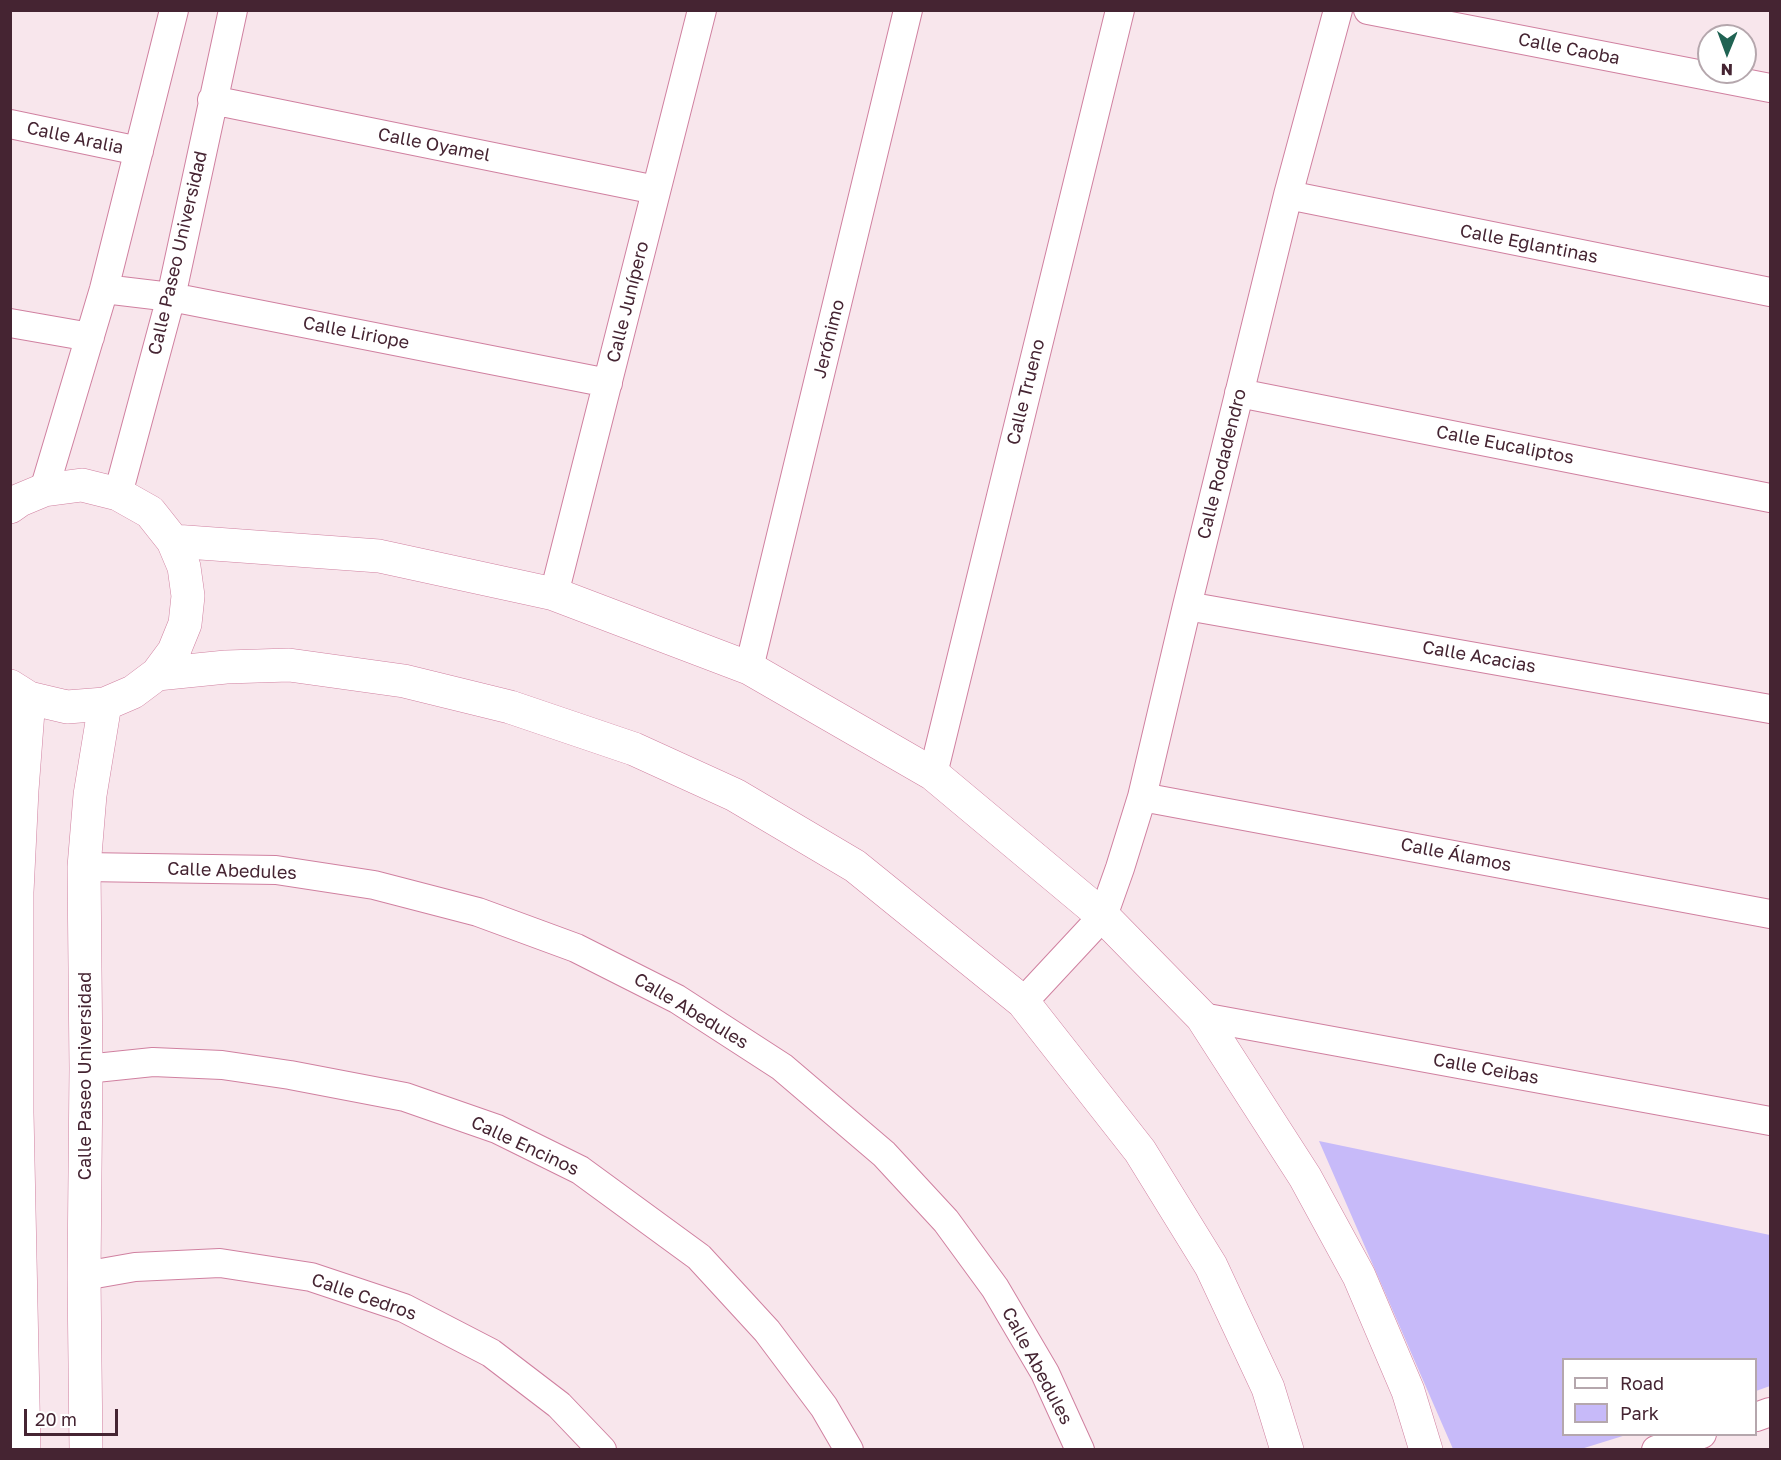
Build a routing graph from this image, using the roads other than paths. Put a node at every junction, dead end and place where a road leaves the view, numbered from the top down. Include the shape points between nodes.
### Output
1 (174, 10) edge
2 (233, 10) edge
3 (702, 10) edge
4 (908, 10) edge
5 (1120, 10) edge
6 (1338, 10) edge
7 (1368, 10) edge
8 (1770, 88) edge
9 (212, 100) junction
10 (10, 124) edge
11 (139, 151) junction
12 (656, 190) junction
13 (1288, 195) junction
14 (104, 289) junction
15 (1770, 292) edge
16 (171, 297) junction
17 (10, 323) edge
18 (90, 337) junction
19 (608, 383) junction
20 (1239, 393) junction
21 (44, 490) junction
22 (118, 494) junction
23 (1770, 498) edge
24 (10, 507) edge
25 (173, 541) junction
26 (554, 594) junction
27 (1187, 606) junction
28 (750, 668) junction
29 (157, 674) junction
30 (20, 692) edge
31 (105, 704) junction
32 (1770, 709) edge
33 (933, 774) junction
34 (1142, 797) junction
35 (84, 867) junction
36 (14, 893) edge
37 (1770, 914) edge
38 (1103, 916) junction
39 (1023, 1002) junction
40 (1202, 1017) junction
41 (86, 1069) junction
42 (14, 1114) edge
43 (1770, 1121) edge
44 (84, 1276) junction
45 (17, 1364) edge
46 (1696, 1436) edge
47 (24, 1449) edge
48 (86, 1449) edge
49 (602, 1449) edge
50 (849, 1449) edge
51 (1080, 1449) edge
52 (1287, 1449) edge
53 (1426, 1449) edge
54 (1656, 1449) edge

1 - 11 street
2 - 9 street, Calle Paseo Universidad
3 - 12 street, Calle Junípero
4 - 28 street, Jerónimo
5 - 33 street, Calle Trueno
6 - 13 street, Calle Rodadendro
7 - 8 street, Calle Caoba
9 - 12 street, Calle Oyamel
9 - 16 street, Calle Paseo Universidad
10 - 11 street, Calle Aralia
11 - 14 street
12 - 19 street, Calle Junípero
13 - 15 street, Calle Eglantinas
13 - 20 street, Calle Rodadendro
14 - 16 street, Calle Liriope
14 - 18 street
16 - 19 street, Calle Liriope
16 - 22 street, Calle Paseo Universidad
17 - 18 street
18 - 21 street
19 - 26 street, Calle Junípero
20 - 23 street, Calle Eucaliptos
20 - 27 street, Calle Rodadendro
21 - 22 street via 82,485
21 - 24 street
22 - 25 street via 150,512
25 - 26 street via 379,556
25 - 29 street via 184,567 188,596 185,624 174,651
26 - 28 street
27 - 32 street, Calle Acacias
27 - 34 street, Calle Rodadendro
28 - 33 street
29 - 31 street via 133,692
29 - 39 street via 289,665 404,681 510,706 634,749 735,795 855,866
30 - 31 street via 67,707
30 - 36 street via 22,790
31 - 35 street, Calle Paseo Universidad via 90,795
33 - 38 street
34 - 37 street, Calle Álamos
34 - 38 street, Calle Rodadendro
35 - 41 street, Calle Paseo Universidad
35 - 51 street, Calle Abedules via 276,870 374,885 478,912 576,948 677,999 782,1067 884,1154 946,1221 995,1288 1029,1345
36 - 42 street
38 - 39 street
38 - 40 street
39 - 52 street via 1140,1151 1211,1266 1268,1388
40 - 43 street, Calle Ceibas
40 - 53 street via 1305,1177 1359,1276 1408,1391
41 - 44 street, Calle Paseo Universidad
41 - 50 street, Calle Encinos via 153,1062 222,1065 405,1097 497,1129 580,1170 699,1257 767,1331 824,1407
42 - 45 street
44 - 48 street, Calle Paseo Universidad
44 - 49 street, Calle Cedros via 135,1267 220,1263 311,1277 404,1308 491,1353 559,1405
45 - 47 street
46 - 54 street

